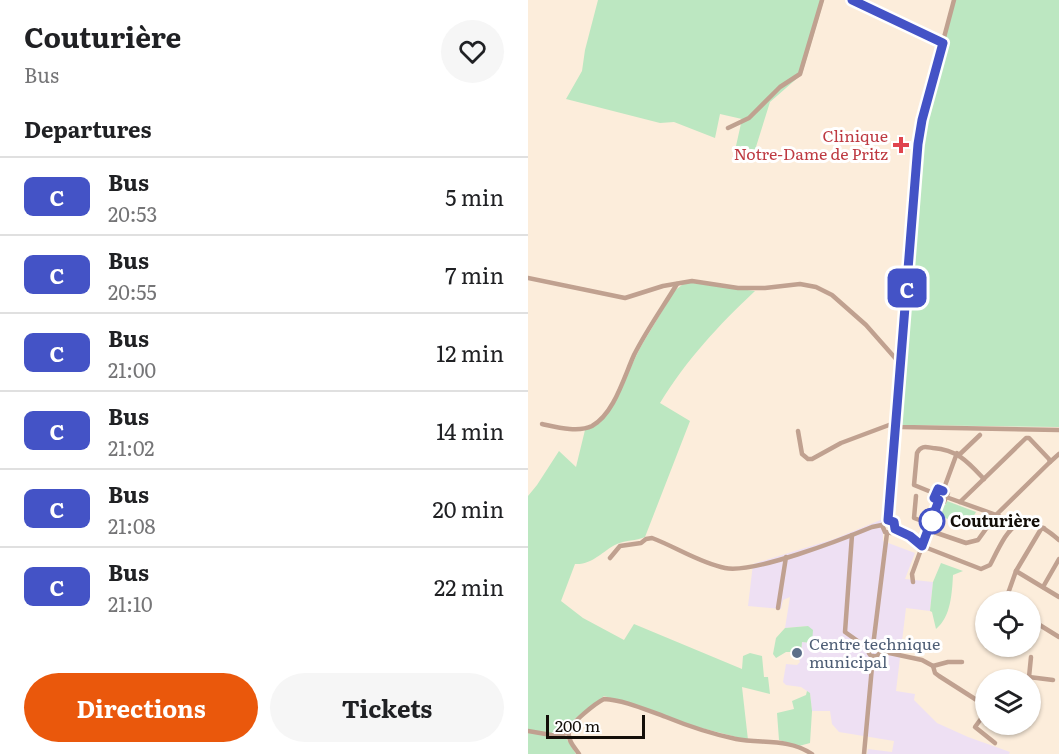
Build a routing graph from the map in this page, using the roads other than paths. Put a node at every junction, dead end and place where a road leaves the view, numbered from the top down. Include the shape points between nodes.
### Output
1 (822, 0) edge
2 (852, 0) edge
3 (954, 0) edge
4 (943, 43) junction
5 (728, 128) dead end
6 (528, 278) edge
7 (677, 284) junction
8 (901, 362) junction
9 (542, 424) dead end
10 (895, 425) junction
11 (1059, 430) edge
12 (798, 431) dead end
13 (980, 435) dead end
14 (958, 454) junction
15 (1059, 454) edge
16 (1050, 462) junction
17 (984, 480) junction
18 (943, 491) junction
19 (936, 494) junction
20 (916, 496) dead end
21 (946, 497) junction
22 (939, 500) junction
23 (960, 502) junction
24 (996, 515) junction
25 (888, 520) junction
26 (882, 525) junction
27 (929, 527) junction
28 (1011, 528) junction
29 (1044, 528) junction
30 (895, 529) junction
31 (887, 533) junction
32 (852, 535) junction
33 (1059, 540) edge
34 (922, 546) junction
35 (786, 557) junction
36 (610, 558) dead end
37 (1059, 559) edge
38 (1016, 571) junction
39 (913, 582) dead end
40 (1043, 587) junction
41 (1009, 591) edge
42 (1059, 597) edge
43 (778, 608) dead end
44 (1041, 626) edge
45 (1059, 637) edge
46 (871, 648) junction
47 (879, 651) junction
48 (873, 656) junction
49 (1031, 657) dead end
50 (962, 662) dead end
51 (933, 666) junction
52 (1030, 669) edge
53 (1041, 678) edge
54 (1053, 680) dead end
55 (975, 699) edge
56 (528, 731) edge
57 (568, 732) junction
58 (985, 735) edge
59 (995, 743) dead end
60 (579, 754) edge
61 (812, 754) edge
62 (864, 754) edge

1 - 5 street via 800,74 780,87 749,118
2 - 4 street
3 - 4 street
4 - 8 street via 918,144
6 - 7 street via 625,298
7 - 8 street via 692,281 738,288 800,284 816,287 842,303
7 - 9 street via 600,420 582,428
8 - 10 street
10 - 11 street
10 - 12 street via 841,443 812,459 802,454
10 - 25 street
13 - 14 street
14 - 17 street
14 - 18 street
14 - 19 street via 944,449 919,449 914,485
15 - 16 street
16 - 17 street via 1026,438
16 - 24 street
17 - 23 street
18 - 19 street via 938,489
18 - 21 street via 948,493
19 - 22 street via 934,498
20 - 27 street via 914,518
21 - 22 street via 944,502
21 - 23 street
22 - 27 street
23 - 24 street
24 - 27 street via 982,538 972,543
24 - 28 street
25 - 26 street
25 - 30 street via 894,522
26 - 31 street
26 - 32 street
27 - 34 street
28 - 29 street via 1028,522
28 - 34 street via 986,568
29 - 33 street
29 - 38 street
30 - 31 street
30 - 34 street
31 - 46 street
32 - 35 street
32 - 46 street via 845,632
34 - 39 street
35 - 36 street via 744,568 724,568 652,538 620,546
35 - 43 street
37 - 40 street
38 - 40 street
38 - 41 street
40 - 42 street
44 - 45 street
46 - 47 street via 878,647
46 - 48 street
47 - 48 street
47 - 51 street
48 - 62 street
49 - 52 street
50 - 51 street
51 - 55 street via 939,676
53 - 54 street
56 - 57 street via 557,736
57 - 60 street
57 - 61 street via 598,702 610,699 723,736 780,742
58 - 59 street

